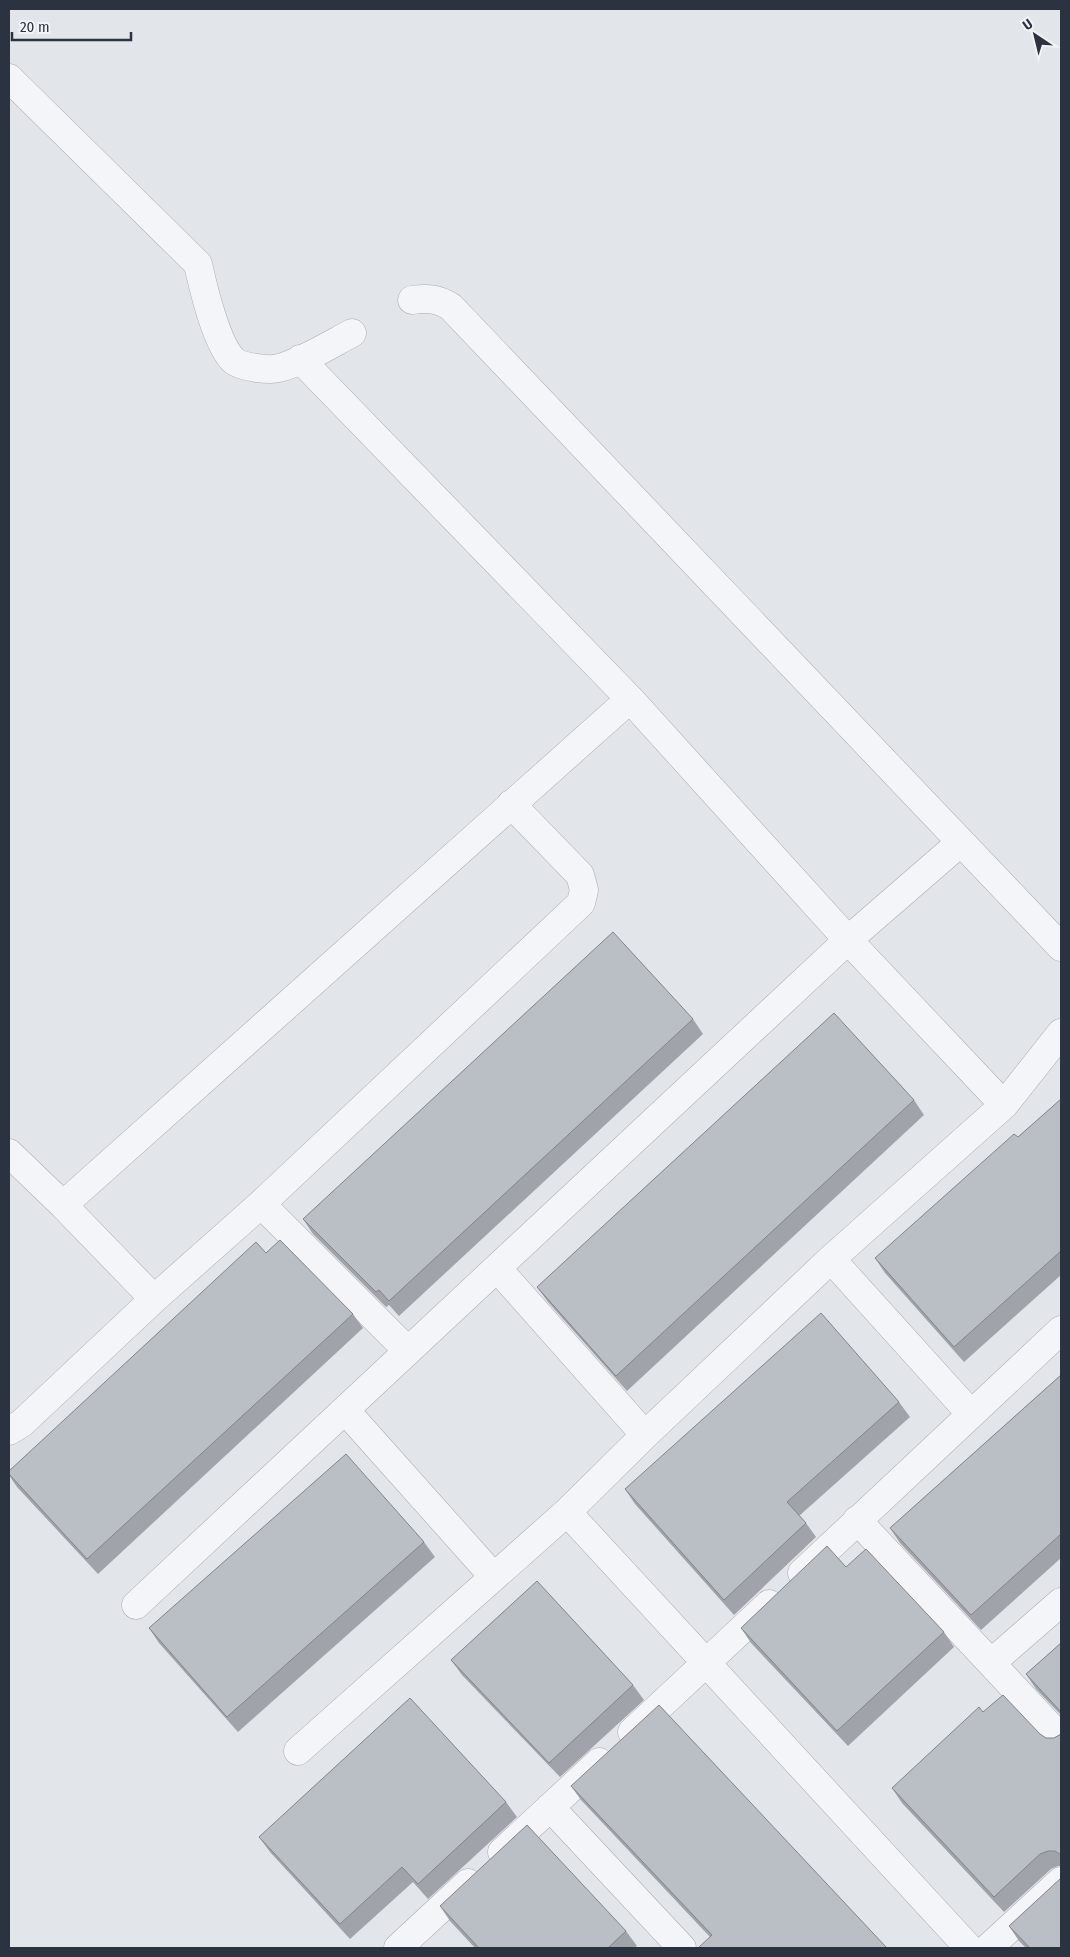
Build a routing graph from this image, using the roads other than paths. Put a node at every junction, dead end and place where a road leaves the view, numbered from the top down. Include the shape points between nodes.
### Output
1 (9, 78) edge
2 (412, 300) dead end
3 (352, 333) dead end
4 (300, 359) junction
5 (630, 699) junction
6 (511, 804) junction
7 (960, 842) junction
8 (848, 940) junction
9 (1061, 947) edge
10 (1061, 1032) edge
11 (1004, 1105) junction
12 (9, 1153) edge
13 (63, 1204) junction
14 (261, 1204) junction
15 (831, 1260) junction
16 (497, 1268) junction
17 (154, 1299) junction
18 (1061, 1330) edge
19 (408, 1351) junction
20 (345, 1410) junction
21 (971, 1414) junction
22 (9, 1430) edge
23 (645, 1435) junction
24 (567, 1512) junction
25 (857, 1520) junction
26 (493, 1576) junction
27 (1061, 1602) edge
28 (136, 1605) dead end
29 (708, 1663) junction
30 (991, 1663) junction
31 (1061, 1738) edge
32 (298, 1751) dead end
33 (550, 1807) junction
34 (1061, 1881) edge
35 (400, 1948) edge
36 (682, 1948) edge
37 (969, 1948) edge
38 (988, 1948) edge

1 - 4 street via 198,264 205,298 223,345 235,362 254,368 278,369
2 - 7 street via 431,298 450,306
3 - 4 street
4 - 5 street
5 - 6 street
5 - 8 street
6 - 13 street
6 - 14 street via 580,875 584,890 581,903
7 - 8 street
7 - 9 street
8 - 11 street
8 - 16 street
10 - 11 street
11 - 15 street
12 - 13 street
13 - 17 street
14 - 17 street
14 - 19 street
15 - 21 street
15 - 23 street
16 - 19 street
16 - 23 street
17 - 22 street via 22,1422
18 - 21 street
19 - 20 street
20 - 26 street
20 - 28 street
21 - 25 street
23 - 24 street
24 - 26 street
24 - 29 street
25 - 29 street
25 - 30 street
26 - 32 street
27 - 30 street
29 - 33 street
29 - 37 street
30 - 31 street
33 - 35 street
33 - 36 street
34 - 38 street

